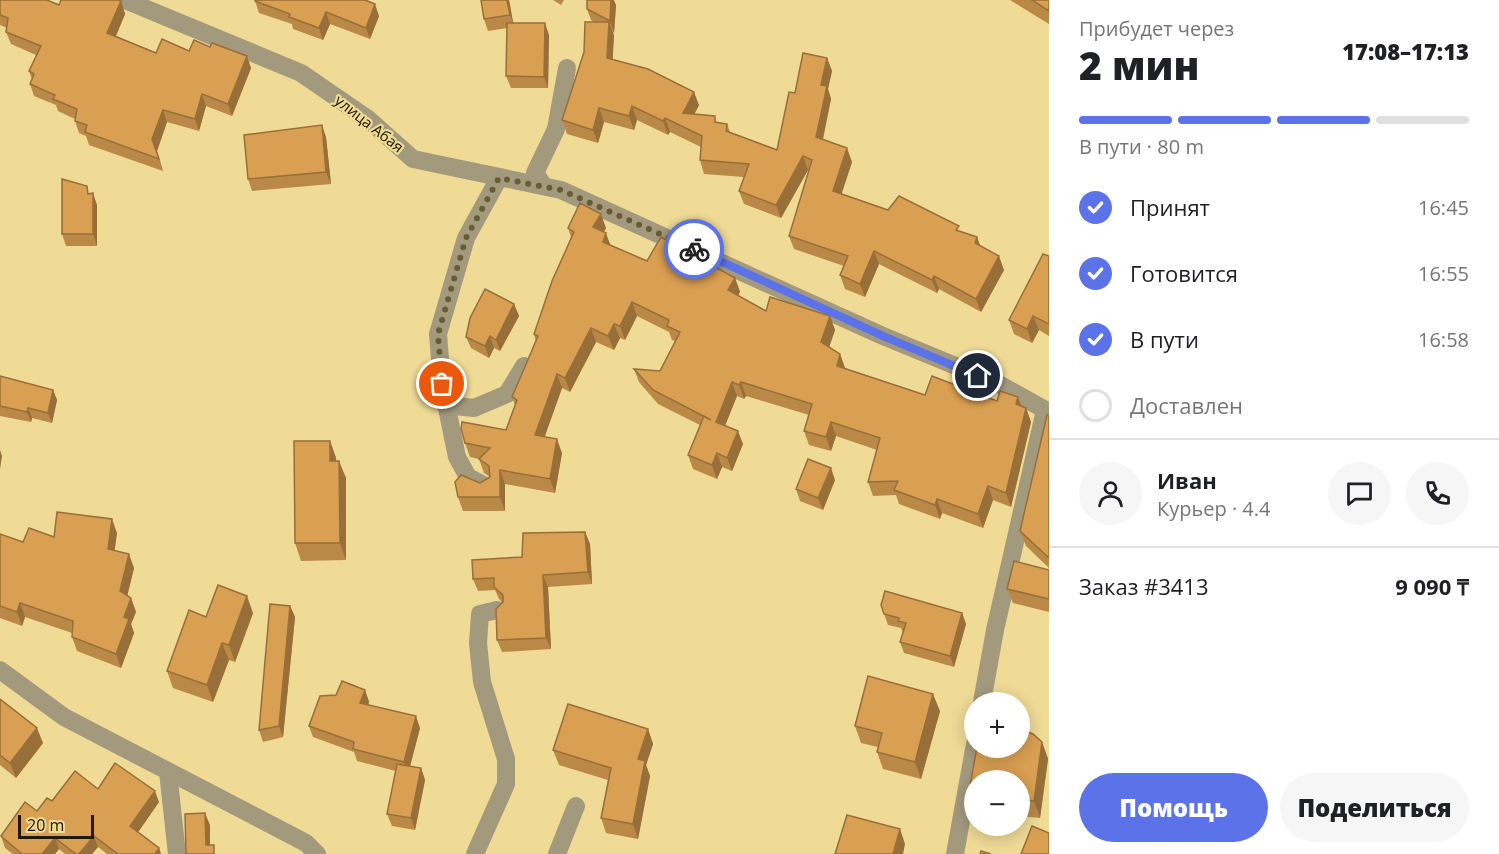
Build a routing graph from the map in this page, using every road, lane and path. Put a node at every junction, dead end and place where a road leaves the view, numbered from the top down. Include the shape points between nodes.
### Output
1 (125, 0) edge
2 (567, 68) dead end
3 (499, 178) junction
4 (544, 186) junction
5 (524, 366) edge
6 (445, 405) junction
7 (1047, 411) edge
8 (484, 486) edge
9 (496, 610) edge
10 (0, 670) edge
11 (984, 692) edge
12 (972, 758) edge
13 (168, 772) junction
14 (576, 806) dead end
15 (177, 854) edge
16 (317, 854) edge
17 (475, 854) edge
18 (557, 854) edge
19 (955, 854) edge

1 - 3 street, улица Абая via 300,73 368,119 413,159
2 - 4 street via 556,129 535,173
3 - 4 street, улица Абая
3 - 6 street via 466,238 438,334
4 - 7 street, улица Абая via 572,194 883,336 998,384
5 - 6 street via 507,394 474,408
6 - 8 street via 457,457 468,477
7 - 11 street
9 - 17 street via 480,614 478,643 482,682 506,759 506,784
10 - 13 street via 64,717
12 - 19 street
13 - 15 street
13 - 16 street via 306,843
14 - 18 street

